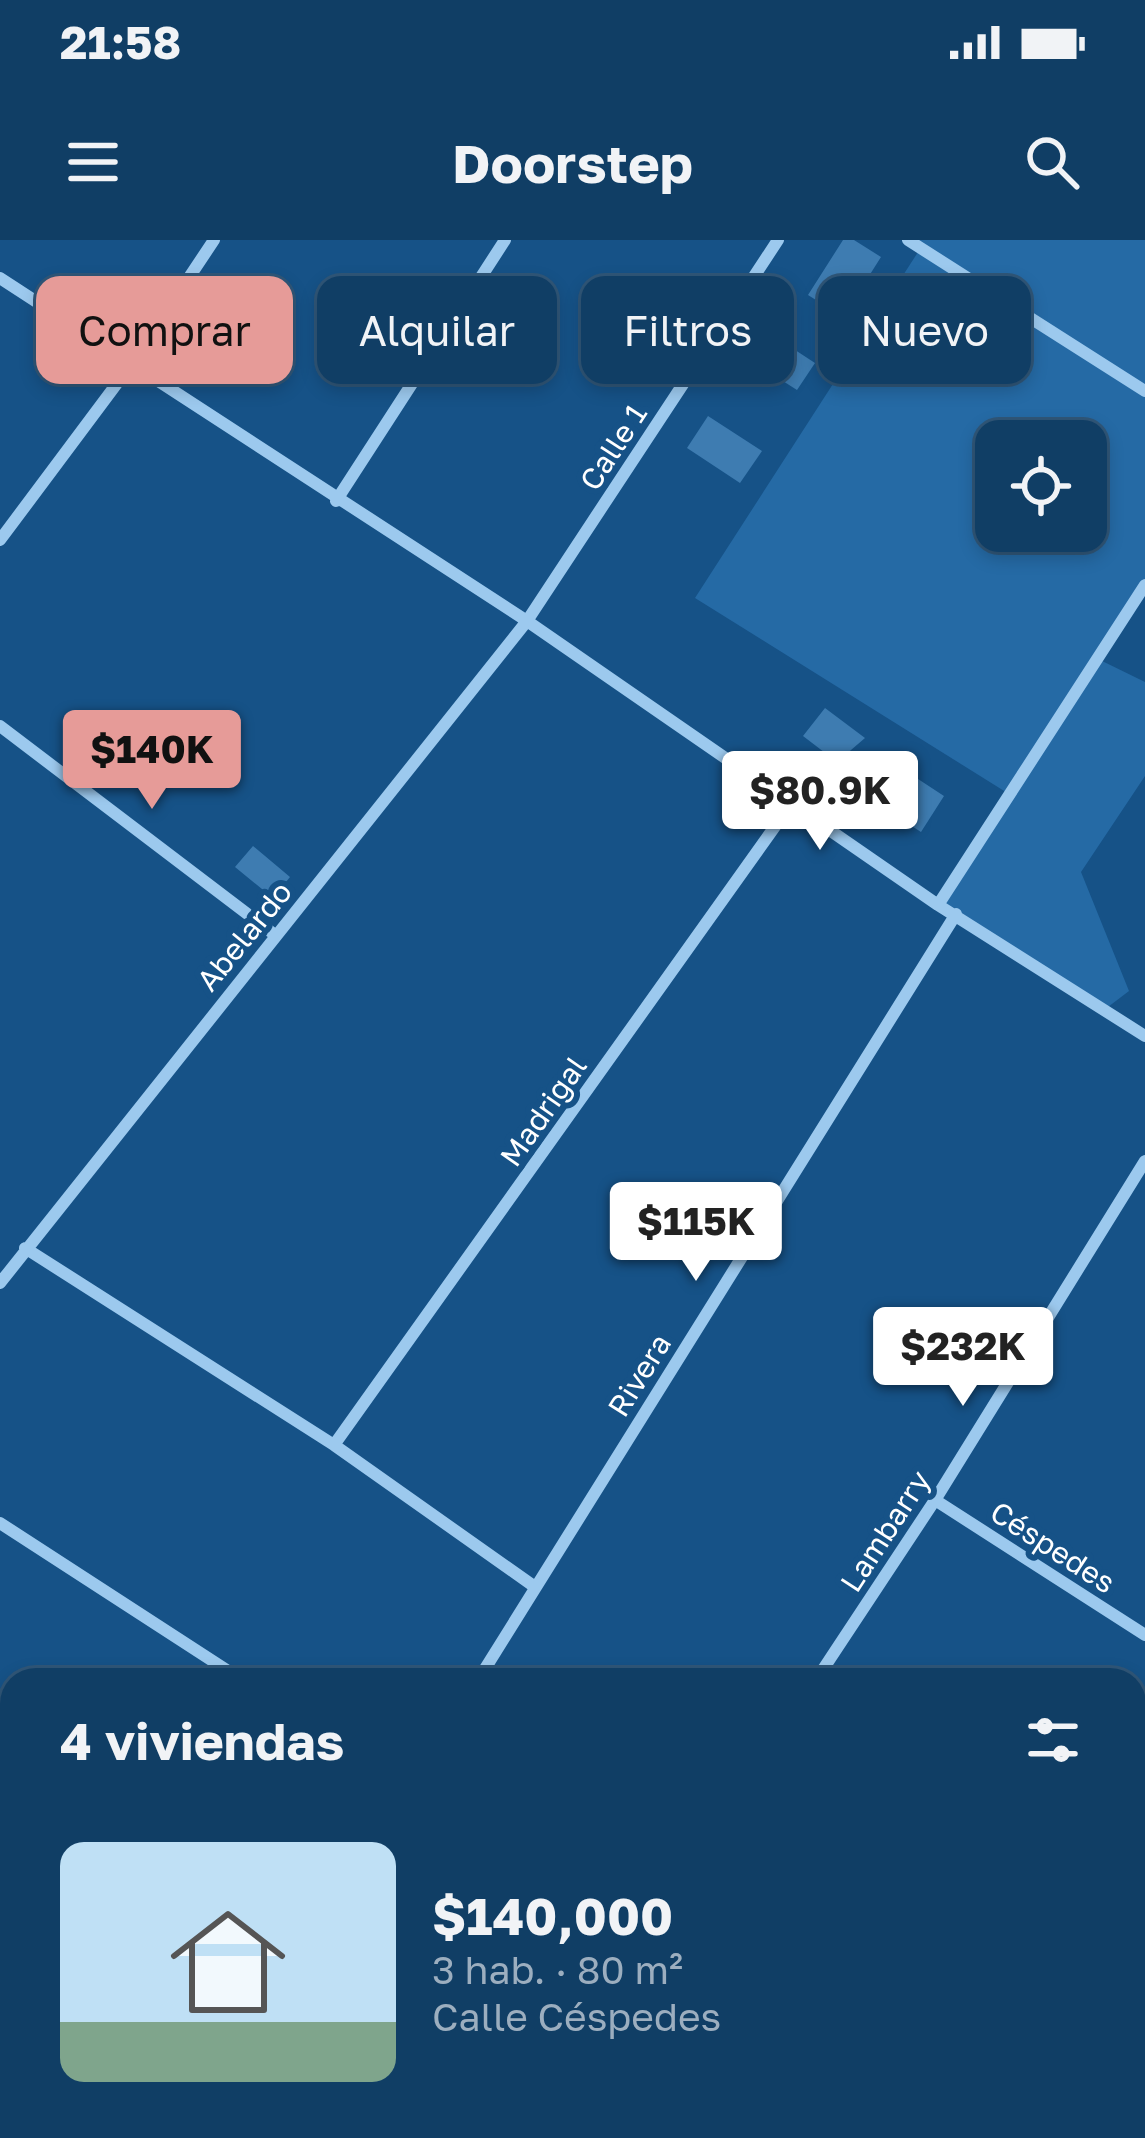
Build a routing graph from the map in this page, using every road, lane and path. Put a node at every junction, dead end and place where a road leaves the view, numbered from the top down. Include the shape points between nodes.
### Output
1 (214, 240) edge
2 (505, 240) edge
3 (778, 240) edge
4 (908, 240) edge
5 (190, 276) edge
6 (0, 278) edge
7 (36, 302) edge
8 (117, 384) edge
9 (157, 384) edge
10 (1145, 391) edge
11 (336, 501) junction
12 (0, 540) edge
13 (1145, 586) edge
14 (527, 621) junction
15 (0, 726) edge
16 (791, 804) junction
17 (938, 905) junction
18 (956, 914) junction
19 (275, 935) junction
20 (1145, 1036) edge
21 (1145, 1161) edge
22 (25, 1248) junction
23 (0, 1283) edge
24 (334, 1445) junction
25 (935, 1500) junction
26 (0, 1523) edge
27 (535, 1587) junction
28 (1145, 1635) edge
29 (224, 1668) edge
30 (485, 1668) edge
31 (824, 1668) edge

1 - 5 street
2 - 11 street
3 - 14 street, Calle 1
4 - 10 street
6 - 7 street
8 - 12 street
9 - 11 street
11 - 14 street
13 - 17 street
14 - 16 street
14 - 19 street, Abelardo
15 - 19 street
16 - 17 street
16 - 24 street, Madrigal
17 - 18 street
18 - 20 street
18 - 27 street, Rivera
19 - 22 street, Abelardo
21 - 25 street, Lambarry
22 - 23 street, Abelardo
22 - 24 street
24 - 27 street
25 - 28 street, Céspedes
25 - 31 street, Lambarry
26 - 29 street
27 - 30 street, Rivera

